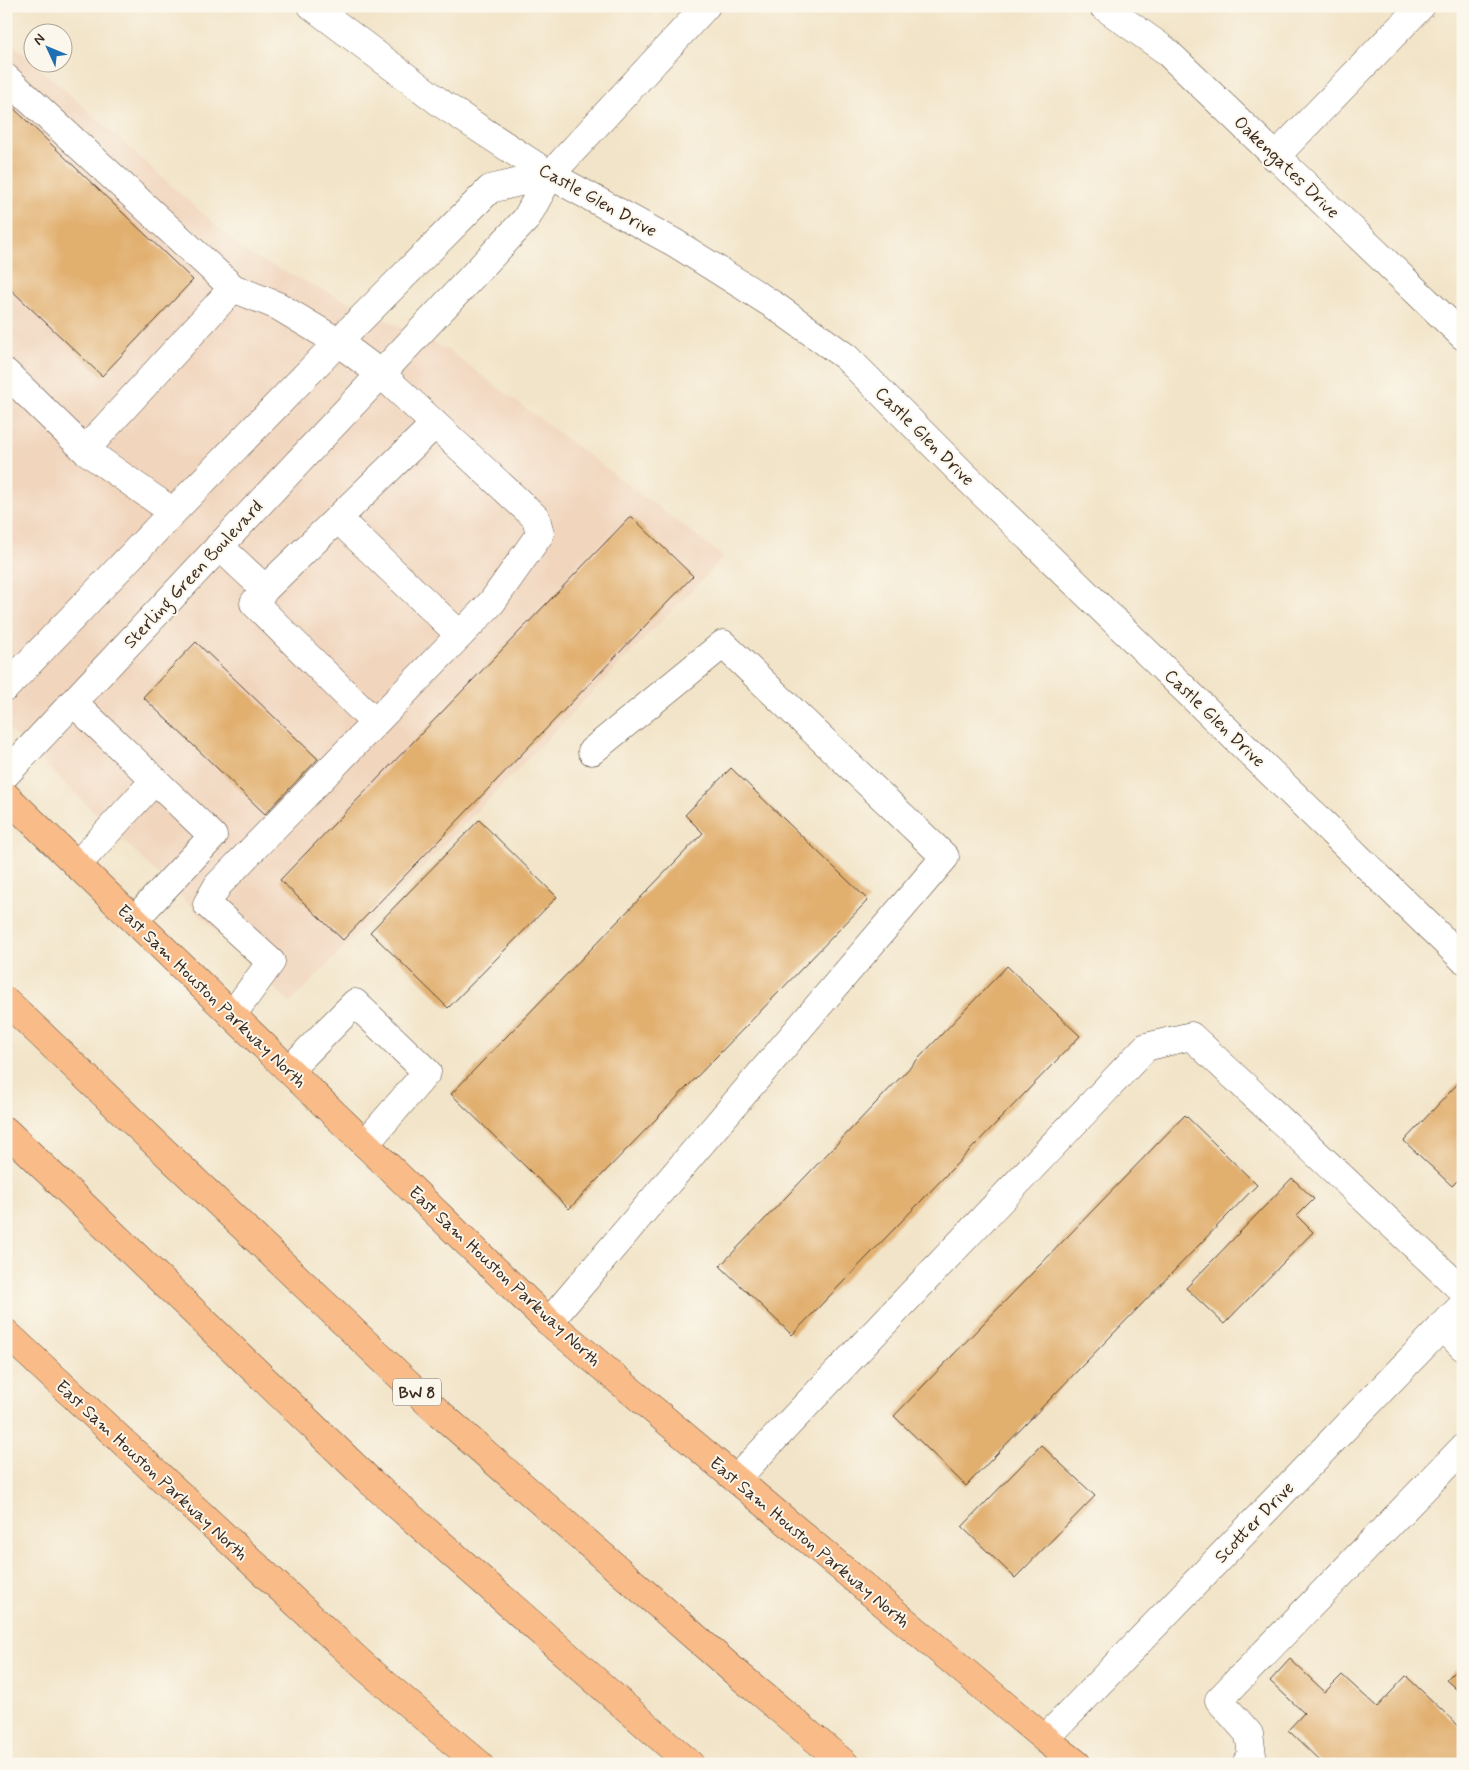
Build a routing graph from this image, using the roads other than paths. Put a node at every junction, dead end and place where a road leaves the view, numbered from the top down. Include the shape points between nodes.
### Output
1 (312, 6) edge
2 (706, 6) edge
3 (1103, 6) edge
4 (1421, 6) edge
5 (6, 78) edge
6 (1275, 157) junction
7 (550, 175) junction
8 (233, 288) junction
9 (1463, 336) edge
10 (338, 342) junction
11 (6, 374) edge
12 (381, 374) junction
13 (435, 424) junction
14 (85, 450) junction
15 (173, 512) junction
16 (338, 519) junction
17 (219, 546) junction
18 (265, 589) junction
19 (460, 635) junction
20 (6, 687) edge
21 (73, 702) junction
22 (375, 723) junction
23 (592, 751) dead end
24 (6, 774) edge
25 (155, 780) junction
26 (6, 796) edge
27 (77, 865) junction
28 (134, 920) junction
29 (1463, 959) edge
30 (6, 1001) edge
31 (232, 1015) junction
32 (289, 1070) junction
33 (6, 1131) edge
34 (365, 1144) junction
35 (1463, 1291) edge
36 (1463, 1305) edge
37 (549, 1322) junction
38 (1442, 1326) junction
39 (6, 1334) edge
40 (1463, 1347) edge
41 (1463, 1448) edge
42 (736, 1479) junction
43 (1045, 1739) junction
44 (479, 1764) edge
45 (690, 1764) edge
46 (845, 1764) edge
47 (1077, 1764) edge
48 (1246, 1764) edge

1 - 7 street, Castle Glen Drive via 442,104
2 - 7 street, Sterling Green Boulevard
3 - 6 street, Oakengates Drive via 1165,50
4 - 6 street
5 - 8 street
6 - 9 street, Oakengates Drive
7 - 10 street via 490,189
7 - 12 street, Sterling Green Boulevard via 526,219
7 - 29 street, Castle Glen Drive via 675,242 775,306 846,357
8 - 10 street via 278,306
8 - 14 street
10 - 12 street
10 - 15 street
11 - 14 street
12 - 13 street
12 - 17 street, Sterling Green Boulevard
13 - 16 street
13 - 19 street via 536,518 540,534 492,602
14 - 15 street
15 - 20 street
16 - 18 street
16 - 19 street
17 - 18 street
17 - 21 street, Sterling Green Boulevard
18 - 22 street via 254,603
19 - 22 street
21 - 24 street, Sterling Green Boulevard
21 - 25 street
22 - 31 street via 218,885 208,904 271,962
23 - 37 street via 723,644 946,857
25 - 27 street
25 - 28 street via 213,836
26 - 27 main road, East Sam Houston Parkway North
27 - 28 main road, East Sam Houston Parkway North
28 - 31 main road, East Sam Houston Parkway North
30 - 46 main road, BW 8 via 436,1411
31 - 32 main road, East Sam Houston Parkway North
32 - 34 main road, East Sam Houston Parkway North
32 - 34 street via 355,1003 427,1072
33 - 45 main road via 371,1482
34 - 37 main road, East Sam Houston Parkway North
35 - 42 street via 1191,1036 1146,1047
36 - 38 street, Scotter Drive
37 - 42 main road, East Sam Houston Parkway North
38 - 40 street
38 - 43 street, Scotter Drive
39 - 44 main road, East Sam Houston Parkway North via 364,1666
41 - 48 street via 1218,1700 1249,1734 1252,1755
42 - 43 main road, East Sam Houston Parkway North
43 - 47 main road, East Sam Houston Parkway North

